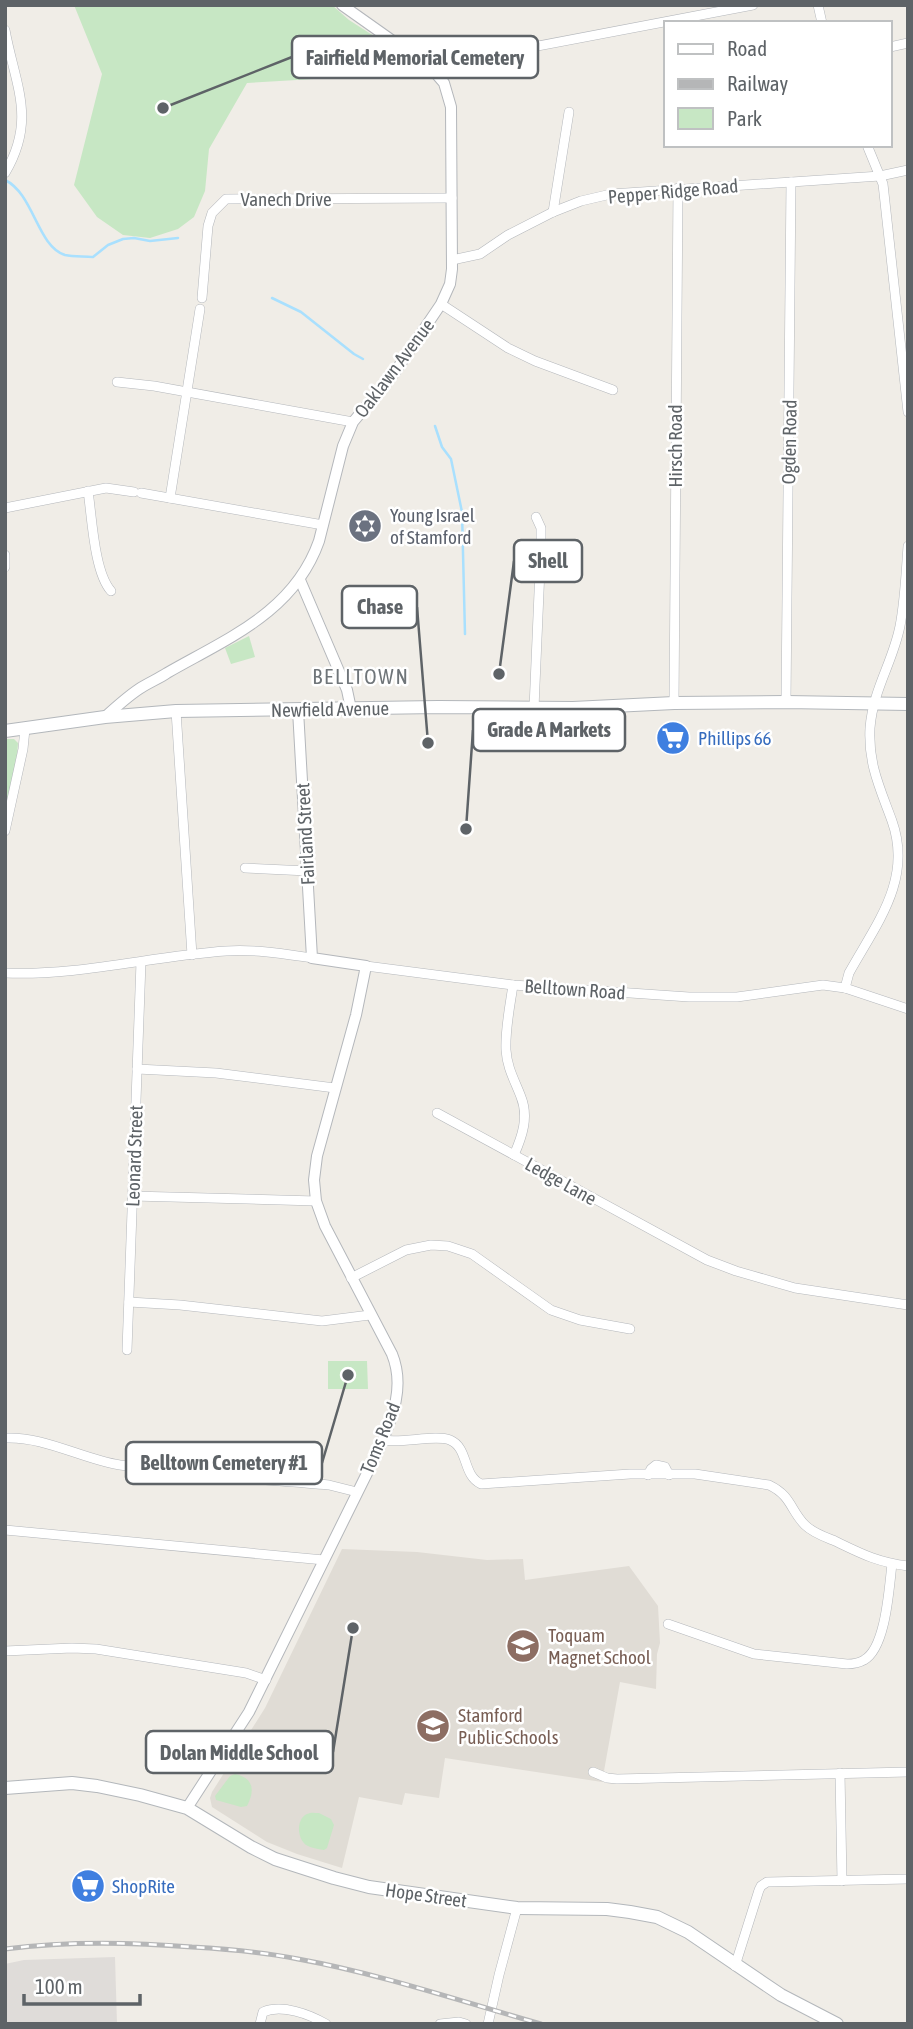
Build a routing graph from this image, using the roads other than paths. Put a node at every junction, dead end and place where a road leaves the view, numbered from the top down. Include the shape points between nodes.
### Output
1 (342, 5) edge
2 (753, 5) edge
3 (669, 21) edge
4 (664, 22) edge
5 (5, 30) edge
6 (438, 74) junction
7 (569, 112) dead end
8 (868, 147) edge
9 (908, 170) edge
10 (5, 173) edge
11 (880, 176) junction
12 (791, 182) junction
13 (678, 188) junction
14 (452, 198) junction
15 (553, 212) junction
16 (452, 260) junction
17 (202, 298) dead end
18 (441, 304) junction
19 (200, 309) dead end
20 (903, 320) edge
21 (117, 382) dead end
22 (613, 390) dead end
23 (188, 393) junction
24 (908, 412) edge
25 (353, 422) junction
26 (88, 491) junction
27 (170, 498) junction
28 (5, 508) edge
29 (536, 517) dead end
30 (323, 525) junction
31 (908, 546) edge
32 (5, 555) edge
33 (5, 567) edge
34 (300, 580) junction
35 (111, 591) dead end
36 (906, 591) edge
37 (786, 702) junction
38 (873, 702) junction
39 (674, 703) junction
40 (908, 704) edge
41 (534, 708) junction
42 (351, 709) junction
43 (298, 710) junction
44 (176, 711) junction
45 (105, 716) junction
46 (24, 729) junction
47 (5, 732) edge
48 (5, 831) edge
49 (245, 868) dead end
50 (308, 872) junction
51 (192, 955) junction
52 (312, 958) junction
53 (141, 962) junction
54 (366, 966) junction
55 (5, 973) edge
56 (513, 985) junction
57 (845, 988) junction
58 (908, 1009) edge
59 (137, 1069) junction
60 (335, 1088) junction
61 (437, 1113) dead end
62 (514, 1155) junction
63 (132, 1196) junction
64 (316, 1201) junction
65 (351, 1278) junction
66 (129, 1302) junction
67 (908, 1305) edge
68 (370, 1315) junction
69 (630, 1329) dead end
70 (127, 1350) dead end
71 (5, 1438) edge
72 (383, 1440) junction
73 (357, 1492) junction
74 (5, 1530) edge
75 (324, 1560) junction
76 (892, 1564) junction
77 (908, 1566) edge
78 (668, 1625) dead end
79 (5, 1651) edge
80 (266, 1680) junction
81 (593, 1772) dead end
82 (908, 1772) edge
83 (840, 1773) junction
84 (5, 1788) edge
85 (187, 1808) junction
86 (908, 1879) edge
87 (842, 1881) junction
88 (517, 1908) junction
89 (735, 1966) junction
90 (260, 2024) edge
91 (326, 2024) edge
92 (440, 2024) edge
93 (466, 2024) edge
94 (488, 2024) edge
95 (837, 2024) edge

1 - 6 street, Oaklawn Avenue
2 - 3 street
4 - 6 street via 475,58
5 - 10 street via 23,111 19,140
6 - 14 street, Oaklawn Avenue via 451,107
7 - 15 street
8 - 11 street
9 - 11 street, Pepper Ridge Road
11 - 12 street, Pepper Ridge Road
11 - 20 street
12 - 13 street, Pepper Ridge Road
12 - 37 street, Ogden Road
13 - 15 street, Pepper Ridge Road via 611,194
13 - 39 street, Hirsch Road
14 - 16 street, Oaklawn Avenue
14 - 17 street, Vanech Drive via 226,199 212,213 208,226
15 - 16 street, Pepper Ridge Road via 480,254
16 - 18 street, Oaklawn Avenue via 450,284
18 - 22 street via 508,348
18 - 25 street, Oaklawn Avenue via 395,372
19 - 23 street
20 - 24 street
21 - 23 street
23 - 25 street
23 - 27 street
25 - 30 street, Oaklawn Avenue
26 - 27 street via 106,488
26 - 28 street
26 - 35 street via 99,567
27 - 30 street
29 - 41 street via 541,546
30 - 34 street, Oaklawn Avenue
31 - 36 street
32 - 33 street
34 - 42 street
34 - 45 street, Oaklawn Avenue via 256,622 140,689
36 - 38 street via 898,635
37 - 38 main road, Newfield Avenue
37 - 39 main road, Newfield Avenue
38 - 40 main road, Newfield Avenue
38 - 57 street via 871,762 895,830 898,868 893,893
39 - 41 main road, Newfield Avenue
41 - 42 main road, Newfield Avenue
42 - 43 main road, Newfield Avenue
43 - 44 main road, Newfield Avenue
43 - 50 street, Fairland Street
44 - 45 main road, Newfield Avenue
44 - 51 street
45 - 46 main road, Newfield Avenue
46 - 47 main road, Newfield Avenue
46 - 48 street
49 - 50 street
50 - 52 street, Fairland Street
51 - 52 street, Belltown Road via 242,951
51 - 53 street, Belltown Road
52 - 54 street, Belltown Road
53 - 55 street, Belltown Road via 66,972
53 - 59 street, Leonard Street
54 - 56 street, Belltown Road
54 - 60 street, Toms Road
56 - 57 street, Belltown Road via 706,998 823,985
56 - 62 street, Ledge Lane via 506,1050 524,1119
57 - 58 street, Belltown Road
59 - 60 street via 216,1073
59 - 63 street, Leonard Street
60 - 64 street, Toms Road via 314,1169
61 - 62 street
62 - 67 street, Ledge Lane via 708,1261 795,1288
63 - 64 street
63 - 66 street, Leonard Street
64 - 65 street, Toms Road
65 - 68 street, Toms Road
65 - 69 street via 406,1250 448,1246 472,1254 551,1310
66 - 68 street via 322,1321
66 - 70 street, Leonard Street
68 - 72 street, Toms Road via 392,1354 398,1378 394,1411
71 - 73 street via 27,1439 117,1465 328,1485
72 - 73 street, Toms Road
72 - 76 street via 447,1439 458,1446 472,1478 481,1484 630,1474 709,1476 769,1485 786,1497 813,1532
73 - 75 street, Toms Road
74 - 75 street
75 - 80 street, Toms Road
76 - 77 street
76 - 78 street via 879,1642 870,1656 856,1663 754,1654
79 - 80 street via 108,1650
80 - 85 street, Toms Road
81 - 83 street via 617,1779
82 - 83 street
83 - 87 street
84 - 85 main road, Hope Street via 86,1784
85 - 88 main road, Hope Street via 264,1854 334,1878
86 - 87 street
87 - 89 street via 772,1881 761,1886
88 - 89 main road, Hope Street via 645,1914 688,1932
88 - 94 street
89 - 95 main road, Hope Street
90 - 91 street via 263,2012 280,2008
92 - 93 street

